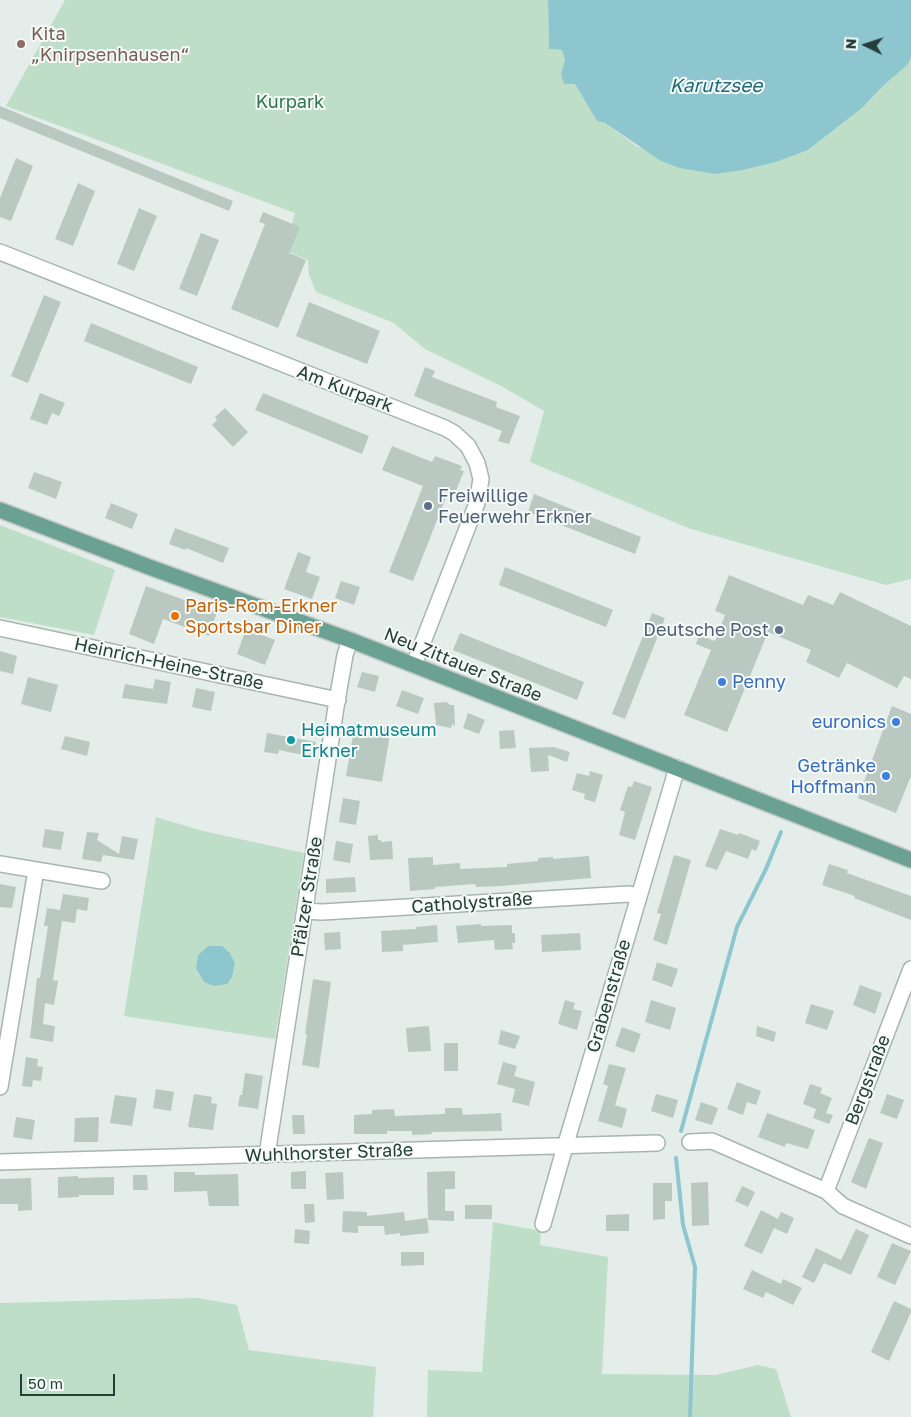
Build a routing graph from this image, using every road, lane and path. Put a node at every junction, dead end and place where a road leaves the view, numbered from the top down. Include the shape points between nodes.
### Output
1 (0, 252) edge
2 (0, 510) edge
3 (0, 628) edge
4 (350, 640) junction
5 (414, 665) junction
6 (338, 700) junction
7 (677, 768) junction
8 (911, 860) edge
9 (0, 864) edge
10 (36, 870) junction
11 (102, 881) dead end
12 (638, 896) junction
13 (305, 911) junction
14 (911, 969) edge
15 (0, 1088) edge
16 (690, 1142) dead end
17 (657, 1143) dead end
18 (565, 1145) junction
19 (267, 1155) junction
20 (0, 1162) edge
21 (826, 1191) junction
22 (544, 1224) dead end
23 (911, 1236) edge

1 - 5 street, Am Kurpark via 444,428 468,446 481,479 477,503
2 - 4 main road, Neu Zittauer Straße
3 - 6 street, Heinrich-Heine-Straße
4 - 5 main road, Neu Zittauer Straße
4 - 6 street, Pfälzer Straße
5 - 7 main road, Neu Zittauer Straße
6 - 13 street, Pfälzer Straße
7 - 8 main road, Neu Zittauer Straße
7 - 12 street, Grabenstraße
9 - 10 street
10 - 11 street
10 - 15 street
12 - 13 street, Catholystraße
12 - 18 street, Grabenstraße
13 - 19 street, Pfälzer Straße
14 - 21 street, Bergstraße
16 - 21 street via 712,1141
17 - 18 street, Wuhlhorster Straße
18 - 19 street, Wuhlhorster Straße
18 - 22 street, Grabenstraße
19 - 20 street, Wuhlhorster Straße
21 - 23 street via 843,1206

